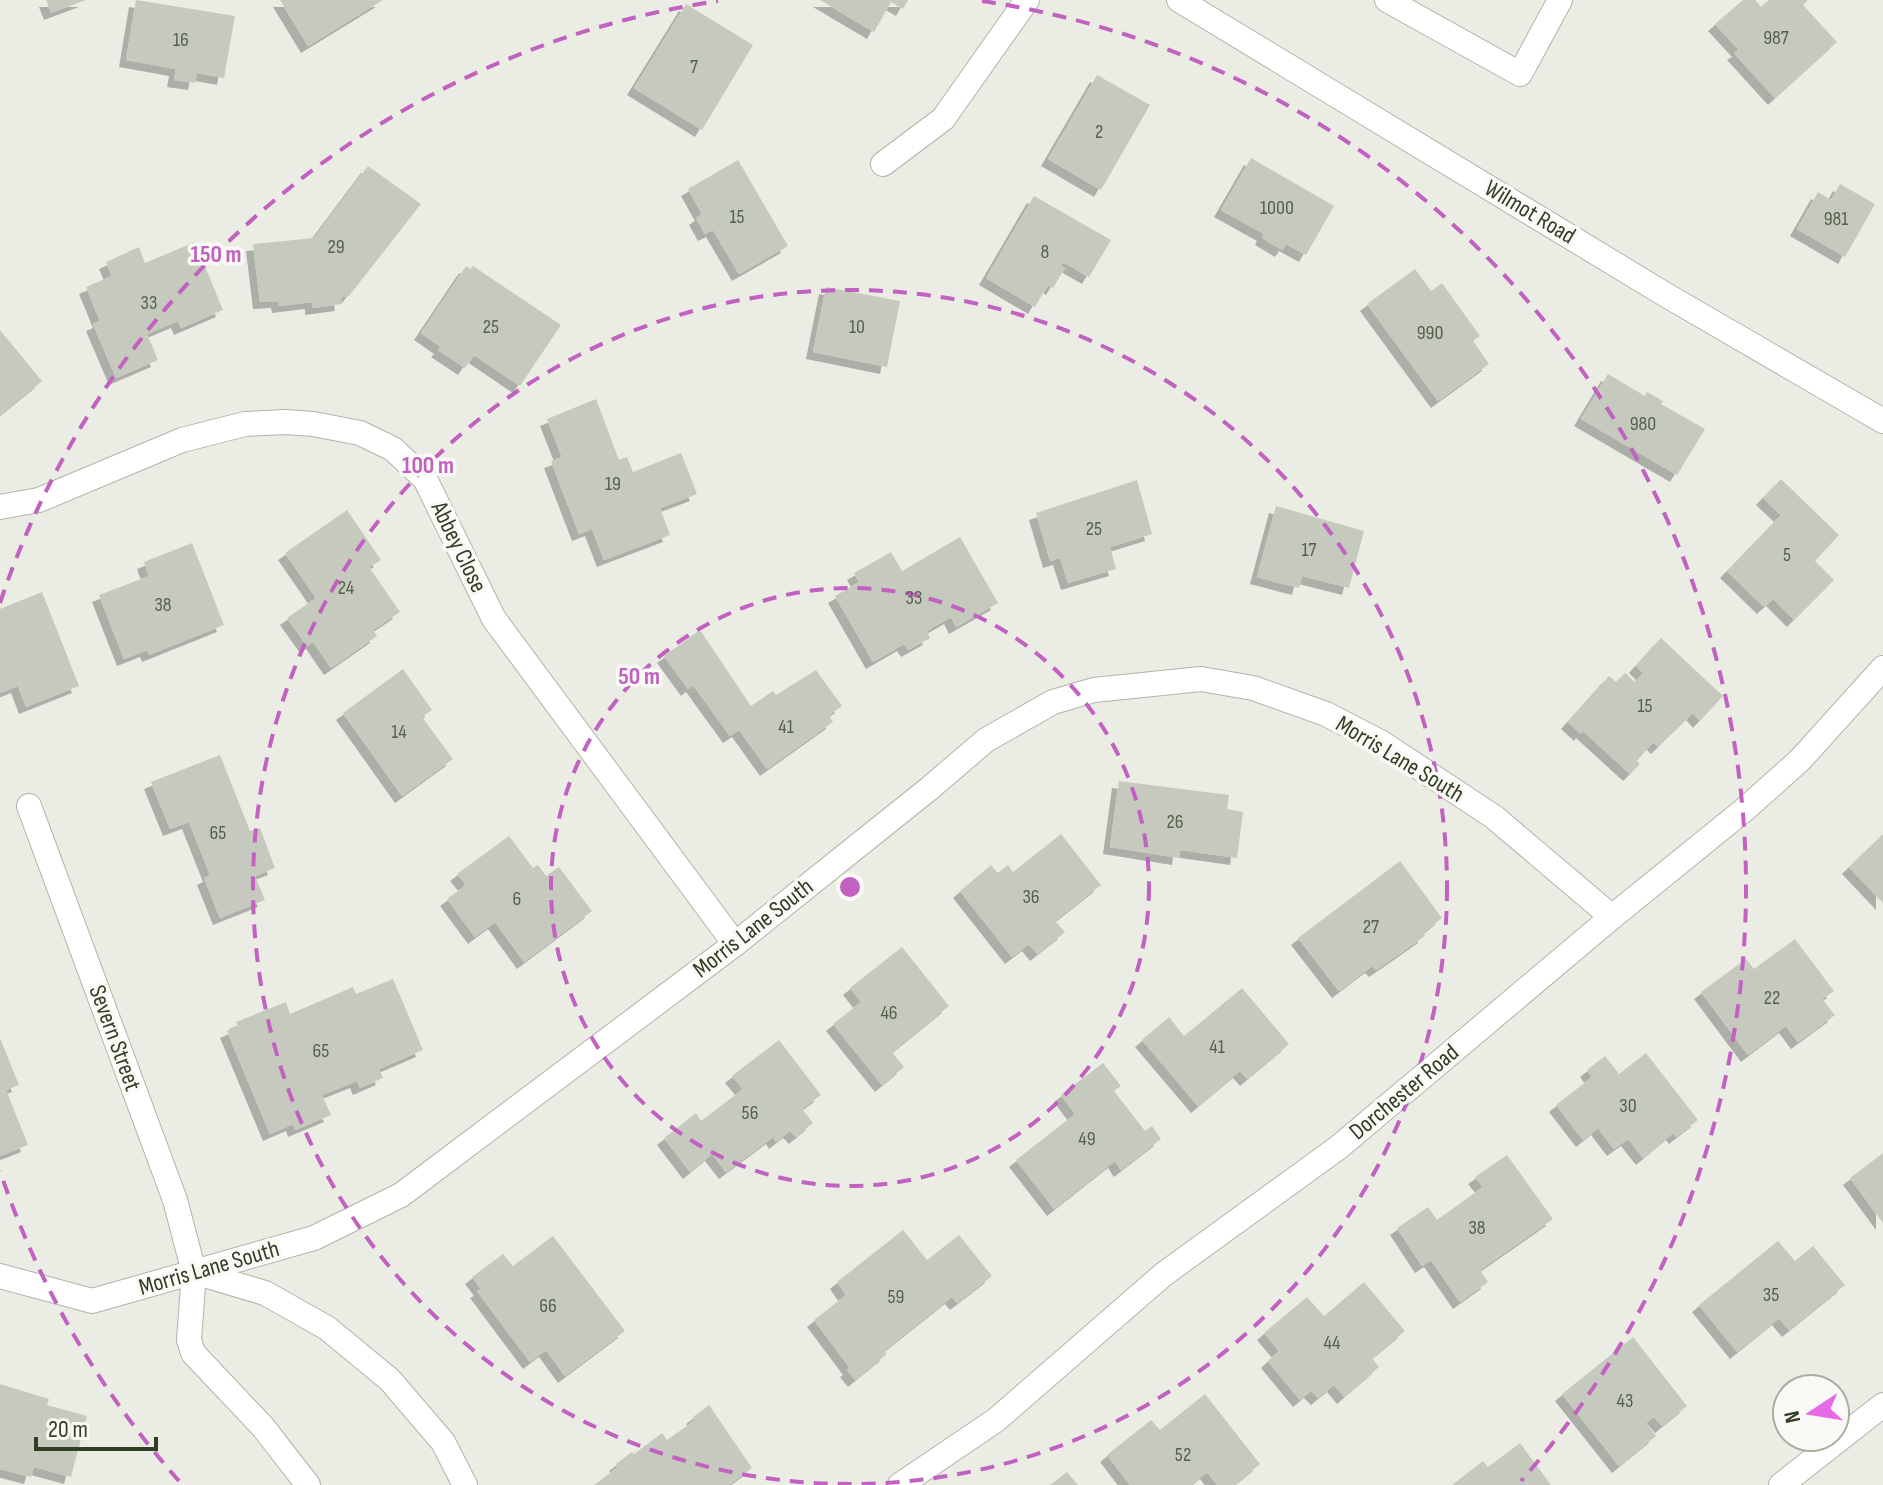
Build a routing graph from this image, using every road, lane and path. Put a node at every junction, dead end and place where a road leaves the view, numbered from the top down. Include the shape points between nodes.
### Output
1 (1027, 0) edge
2 (1179, 0) edge
3 (1387, 0) edge
4 (1560, 0) edge
5 (883, 164) dead end
6 (1883, 421) edge
7 (0, 507) edge
8 (1883, 668) edge
9 (29, 806) dead end
10 (1612, 917) junction
11 (735, 944) junction
12 (194, 1272) junction
13 (0, 1276) edge
14 (1883, 1405) edge
15 (308, 1485) edge
16 (465, 1485) edge
17 (900, 1485) edge
18 (1781, 1485) edge

1 - 5 street via 943,119
2 - 6 street, Wilmot Road
3 - 4 street via 1520,74
7 - 11 street, Abbey Close via 39,500 182,440 245,424 313,424 360,433 393,449 425,479 494,619
8 - 10 street, Dorchester Road via 1800,760
9 - 12 street, Severn Street via 175,1200
10 - 11 street, Morris Lane South via 1494,817 1382,743 1326,714 1253,688 1201,679 1094,690 1053,702 986,740
10 - 17 street, Dorchester Road via 1339,1147 1164,1274 996,1420
11 - 12 street, Morris Lane South via 401,1195 314,1238
12 - 13 street, Morris Lane South via 92,1301
12 - 15 street, Severn Street via 189,1340 193,1353 263,1427
12 - 16 street via 265,1293 327,1328 399,1390 443,1442
14 - 18 street

